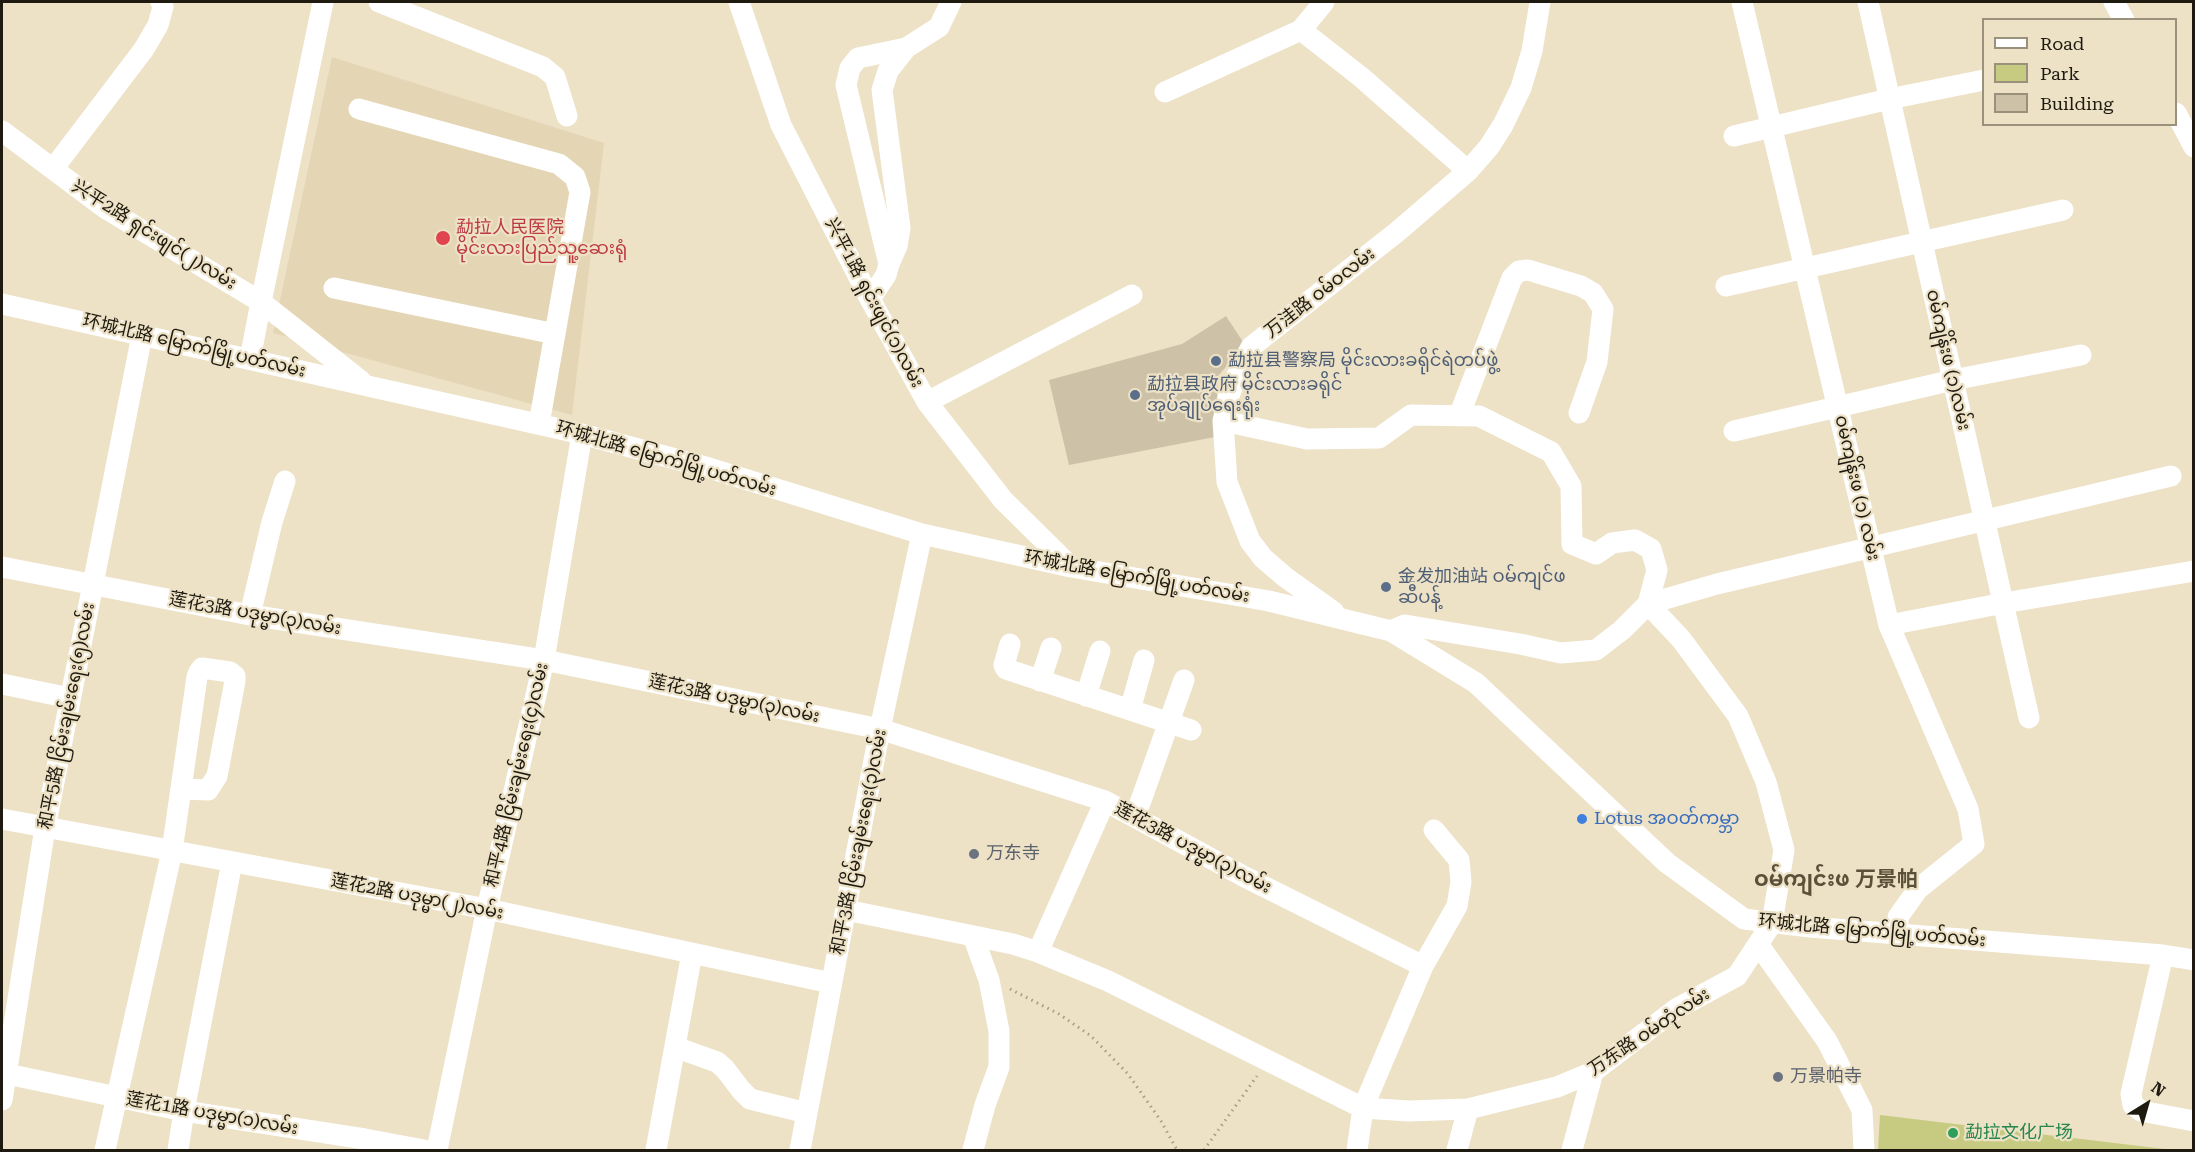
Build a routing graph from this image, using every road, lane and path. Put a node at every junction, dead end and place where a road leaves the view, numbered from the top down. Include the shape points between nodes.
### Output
1 (160, 2) edge
2 (323, 2) edge
3 (379, 2) edge
4 (739, 2) edge
5 (951, 2) edge
6 (1324, 2) edge
7 (1540, 2) edge
8 (1743, 2) edge
9 (1868, 2) edge
10 (2114, 2) edge
11 (2123, 18) edge
12 (1301, 30) junction
13 (906, 48) junction
14 (1982, 80) edge
15 (1165, 92) dead end
16 (1889, 99) junction
17 (359, 109) dead end
18 (567, 116) dead end
19 (2177, 117) edge
20 (1772, 127) junction
21 (2, 131) edge
22 (1734, 136) dead end
23 (2193, 147) edge
24 (53, 169) junction
25 (1468, 171) junction
26 (2063, 210) dead end
27 (1921, 242) junction
28 (889, 264) junction
29 (1805, 268) junction
30 (1726, 286) dead end
31 (334, 288) dead end
32 (1132, 295) dead end
33 (870, 299) junction
34 (261, 302) junction
35 (2, 304) edge
36 (555, 334) junction
37 (142, 335) junction
38 (2081, 355) dead end
39 (250, 358) junction
40 (1953, 381) junction
41 (367, 385) junction
42 (927, 402) junction
43 (1838, 407) junction
44 (1579, 413) dead end
45 (1459, 416) junction
46 (1223, 421) junction
47 (539, 424) junction
48 (1734, 431) dead end
49 (582, 434) junction
50 (2171, 476) dead end
51 (285, 481) dead end
52 (1984, 519) junction
53 (922, 534) junction
54 (1871, 546) junction
55 (2, 567) edge
56 (1071, 567) junction
57 (2193, 571) edge
58 (93, 585) junction
59 (2004, 603) junction
60 (1648, 604) junction
61 (250, 615) junction
62 (1344, 620) junction
63 (1889, 626) junction
64 (1391, 631) junction
65 (1010, 644) dead end
66 (1051, 648) dead end
67 (1100, 651) dead end
68 (544, 660) junction
69 (1144, 660) dead end
70 (1184, 680) dead end
71 (1040, 681) junction
72 (2, 684) edge
73 (1086, 696) junction
74 (70, 698) junction
75 (1130, 710) junction
76 (2029, 718) dead end
77 (1170, 723) junction
78 (880, 729) junction
79 (1191, 730) dead end
80 (181, 789) junction
81 (1105, 801) junction
82 (1135, 817) junction
83 (2, 819) edge
84 (45, 828) junction
85 (1434, 830) dead end
86 (172, 851) junction
87 (232, 862) junction
88 (487, 909) junction
89 (846, 910) junction
90 (1772, 923) junction
91 (1898, 934) junction
92 (973, 936) junction
93 (1758, 944) junction
94 (1038, 952) junction
95 (692, 953) junction
96 (2163, 955) junction
97 (2193, 960) edge
98 (1423, 966) junction
99 (989, 980) junction
100 (831, 982) junction
101 (675, 1047) junction
102 (1268, 1061) junction
103 (1593, 1072) junction
104 (4, 1074) edge
105 (117, 1097) junction
106 (2, 1100) edge
107 (1363, 1108) junction
108 (1468, 1109) junction
109 (184, 1111) junction
110 (807, 1113) junction
111 (2193, 1121) edge
112 (363, 1145) edge
113 (105, 1150) edge
114 (178, 1150) edge
115 (424, 1150) edge
116 (437, 1150) edge
117 (656, 1150) edge
118 (800, 1150) edge
119 (973, 1150) edge
120 (1177, 1150) edge
121 (1204, 1150) edge
122 (1357, 1150) edge
123 (1457, 1150) edge
124 (1572, 1150) edge
125 (1864, 1150) edge

1 - 24 street via 163,7 158,25 144,49
2 - 34 street
3 - 18 street via 543,68 555,78
4 - 33 street, 兴平1路 ရှင်းဖျင်(၁)လမ်း via 781,124
5 - 13 street via 939,27
6 - 12 street
7 - 25 street, 万洼路 ဝမ်ဝလမ်း via 1521,88 1489,147
8 - 20 street, ဝမ်ကျိန်းဖ (၁) လမ်း
9 - 16 street, ဝမ်ကျိန်းဖ (၁)လမ်း
10 - 11 street
12 - 15 street
12 - 25 street
13 - 28 street via 888,71 882,90 900,228
13 - 28 street via 858,58 850,68 846,85
14 - 16 street
16 - 20 street
16 - 27 street, ဝမ်ကျိန်းဖ (၁)လမ်း
17 - 36 street via 559,164 575,177 580,192
19 - 23 street
20 - 22 street
20 - 29 street, ဝမ်ကျိန်းဖ (၁) လမ်း
21 - 24 street, 兴平2路 ရှင်းဖျင်(၂)လမ်း
24 - 34 street, 兴平2路 ရှင်းဖျင်(၂)လမ်း via 105,208
25 - 46 street, 万洼路 ဝမ်ဝလမ်း via 1251,347 1236,378
26 - 27 street
27 - 29 street
27 - 40 street, ဝမ်ကျိန်းဖ (၁)လမ်း
28 - 33 street
29 - 30 street
29 - 43 street, ဝမ်ကျိန်းဖ (၁) လမ်း
31 - 36 street
32 - 42 street
33 - 42 street, 兴平1路 ရှင်းဖျင်(၁)လမ်း
34 - 39 street
34 - 41 street, 兴平2路 ရှင်းဖျင်(၂)လမ်း
35 - 37 street, 环城北路 မြောက်မြို့ပတ်လမ်း
36 - 47 street
37 - 39 street, 环城北路 မြောက်မြို့ပတ်လမ်း
37 - 58 street, 和平5路 ငြိမ်းချမ်းရေး(၅)လမ်း
38 - 40 street
39 - 41 street, 环城北路 မြောက်မြို့ပတ်လမ်း
40 - 43 street
40 - 52 street, ဝမ်ကျိန်းဖ (၁)လမ်း
41 - 47 street, 环城北路 မြောက်မြို့ပတ်လမ်း
42 - 56 street, 兴平1路 ရှင်းဖျင်(၁)လမ်း via 1003,500
43 - 48 street
43 - 54 street, ဝမ်ကျိန်းဖ (၁) လမ်း
44 - 45 street via 1597,362 1603,309 1593,293 1581,286 1528,270 1519,271 1512,278
45 - 46 street via 1411,415 1379,438 1307,439
45 - 60 street via 1479,416 1551,452 1571,486 1572,544 1596,554 1612,543 1635,540 1651,549 1657,570
46 - 62 street, 万洼路 ဝမ်ဝလမ်း via 1227,482 1250,541 1285,577
47 - 49 street, 环城北路 မြောက်မြို့ပတ်လမ်း
49 - 53 street, 环城北路 မြောက်မြို့ပတ်လမ်း via 709,468
49 - 68 street, 和平4路 ငြိမ်းချမ်းရေး(၄)လမ်း
50 - 52 street
51 - 61 street
52 - 54 street
52 - 59 street, ဝမ်ကျိန်းဖ (၁)လမ်း
53 - 56 street, 环城北路 မြောက်မြို့ပတ်လမ်း
53 - 78 street, 和平3路 ငြိမ်းချမ်းရေး(၃)လမ်း
54 - 60 street
54 - 63 street, ဝမ်ကျိန်းဖ (၁) လမ်း
55 - 58 street, 莲花3路 ပဒုမ္မာ(၃)လမ်း
56 - 62 street, 环城北路 မြောက်မြို့ပတ်လမ်း via 1269,601
57 - 59 street
58 - 61 street, 莲花3路 ပဒုမ္မာ(၃)လမ်း
58 - 74 street, 和平5路 ငြိမ်းချမ်းရေး(၅)လမ်း
59 - 63 street
59 - 76 street, ဝမ်ကျိန်းဖ (၁)လမ်း
60 - 64 street via 1596,650 1561,654 1405,625
60 - 90 street via 1681,639 1738,716 1766,782 1784,850
61 - 68 street, 莲花3路 ပဒုမ္မာ(၃)လမ်း
62 - 64 street, 环城北路 မြောက်မြို့ပတ်လမ်း
63 - 91 street, ဝမ်ကျိန်းဖ (၁) လမ်း via 1968,809 1974,844 1918,889 1898,916
64 - 90 street, 环城北路 မြောက်မြို့ပတ်လမ်း via 1476,683 1667,863 1744,919
65 - 71 street via 1006,669
66 - 71 street
67 - 73 street
68 - 78 street, 莲花3路 ပဒုမ္မာ(၃)လမ်း
68 - 88 street, 和平4路 ငြိမ်းချမ်းရေး(၄)လမ်း
69 - 75 street
70 - 77 street
71 - 73 street
72 - 74 street
73 - 75 street
74 - 84 street, 和平5路 ငြိမ်းချမ်းရေး(၅)လမ်း
75 - 77 street
77 - 79 street
77 - 82 street
78 - 81 street, 莲花3路 ပဒုမ္မာ(၃)လမ်း
78 - 89 street, 和平3路 ငြိမ်းချမ်းရေး(၃)လမ်း
80 - 80 street via 199,672 202,668 230,672 235,681 217,776 208,790
80 - 86 street
81 - 82 street, 莲花3路 ပဒုမ္မာ(၃)လမ်း
81 - 94 street
82 - 98 street, 莲花3路 ပဒုမ္မာ(၃)လမ်း via 1245,878
83 - 84 street, 莲花2路 ပဒုမ္မာ(၂)လမ်း
84 - 86 street, 莲花2路 ပဒုမ္မာ(၂)လမ်း
84 - 104 street, 和平5路 ငြိမ်းချမ်းရေး(၅)လမ်း
85 - 98 street via 1459,860 1461,882 1456,906
86 - 87 street, 莲花2路 ပဒုမ္မာ(၂)လမ်း
86 - 105 street
87 - 88 street, 莲花2路 ပဒုမ္မာ(၂)လမ်း
87 - 109 street
88 - 95 street, 莲花2路 ပဒုမ္မာ(၂)လမ်း
88 - 116 street, 和平4路 ငြိမ်းချမ်းရေး(၄)လမ်း
89 - 92 street
89 - 100 street, 和平3路 ငြိမ်းချမ်းရေး(၃)လမ်း
90 - 91 street, 环城北路 မြောက်မြို့ပတ်လမ်း
90 - 93 street, 万东路 ဝမ်တုံလမ်း
91 - 96 street, 环城北路 မြောက်မြို့ပတ်လမ်း
92 - 94 street
92 - 99 street
93 - 103 street, 万东路 ဝမ်တုံလမ်း via 1737,976 1676,1009
93 - 125 street via 1827,1041 1862,1110
94 - 102 street via 1108,981
95 - 100 street, 莲花2路 ပဒုမ္မာ(၂)လမ်း
95 - 101 street
96 - 97 street, 环城北路 မြောက်မြို့ပတ်လမ်း
96 - 111 street via 2131,1094 2133,1105 2141,1111
98 - 107 street
99 - 119 street via 999,1031 999,1067
99 - 120 path via 1092,1035 1128,1074
100 - 110 street, 和平3路 ငြိမ်းချမ်းရေး(၃)လမ်း
101 - 110 street via 717,1062 750,1099
101 - 117 street
102 - 107 street
102 - 121 path
103 - 108 street, 万东路 ဝမ်တုံလမ်း via 1557,1087
103 - 124 street
104 - 105 street, 莲花1路 ပဒုမ္မာ(၁)လမ်း
104 - 106 street, 和平5路 ငြိမ်းချမ်းရေး(၅)လမ်း
105 - 109 street, 莲花1路 ပဒုမ္မာ(၁)လမ်း
105 - 113 street
107 - 108 street, 万东路 ဝမ်တုံလမ်း
107 - 122 street
108 - 123 street
109 - 112 street, 莲花1路 ပဒုမ္မာ(၁)လမ်း
109 - 114 street
110 - 118 street, 和平3路 ငြိမ်းချမ်းရေး(၃)လမ်း
112 - 115 street, 莲花1路 ပဒုမ္မာ(၁)လမ်း

